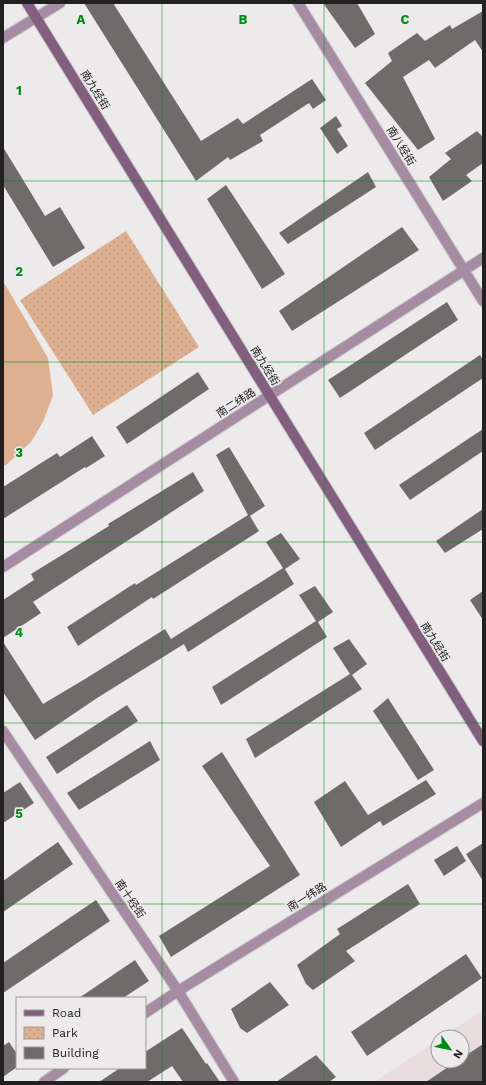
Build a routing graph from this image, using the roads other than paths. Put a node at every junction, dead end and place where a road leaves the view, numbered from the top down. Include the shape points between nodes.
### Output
1 (27, 3) edge
2 (60, 3) edge
3 (298, 3) edge
4 (36, 17) junction
5 (3, 38) edge
6 (483, 258) edge
7 (464, 271) junction
8 (483, 301) edge
9 (269, 396) junction
10 (3, 568) edge
11 (3, 731) edge
12 (483, 741) edge
13 (483, 803) edge
14 (178, 991) junction
15 (146, 1012) edge
16 (63, 1069) edge
17 (44, 1082) edge
18 (234, 1082) edge

1 - 4 main road, 南九经街
2 - 4 street
3 - 7 street, 南八经街
4 - 5 street
4 - 9 main road, 南九经街
6 - 7 street, 南二纬路
7 - 8 street, 南八经街
7 - 9 street, 南二纬路
9 - 10 street, 南二纬路
9 - 12 main road, 南九经街
11 - 14 street, 南十经街
13 - 14 street, 南一纬路
14 - 15 street, 南一纬路
14 - 18 street, 南十经街
16 - 17 street

